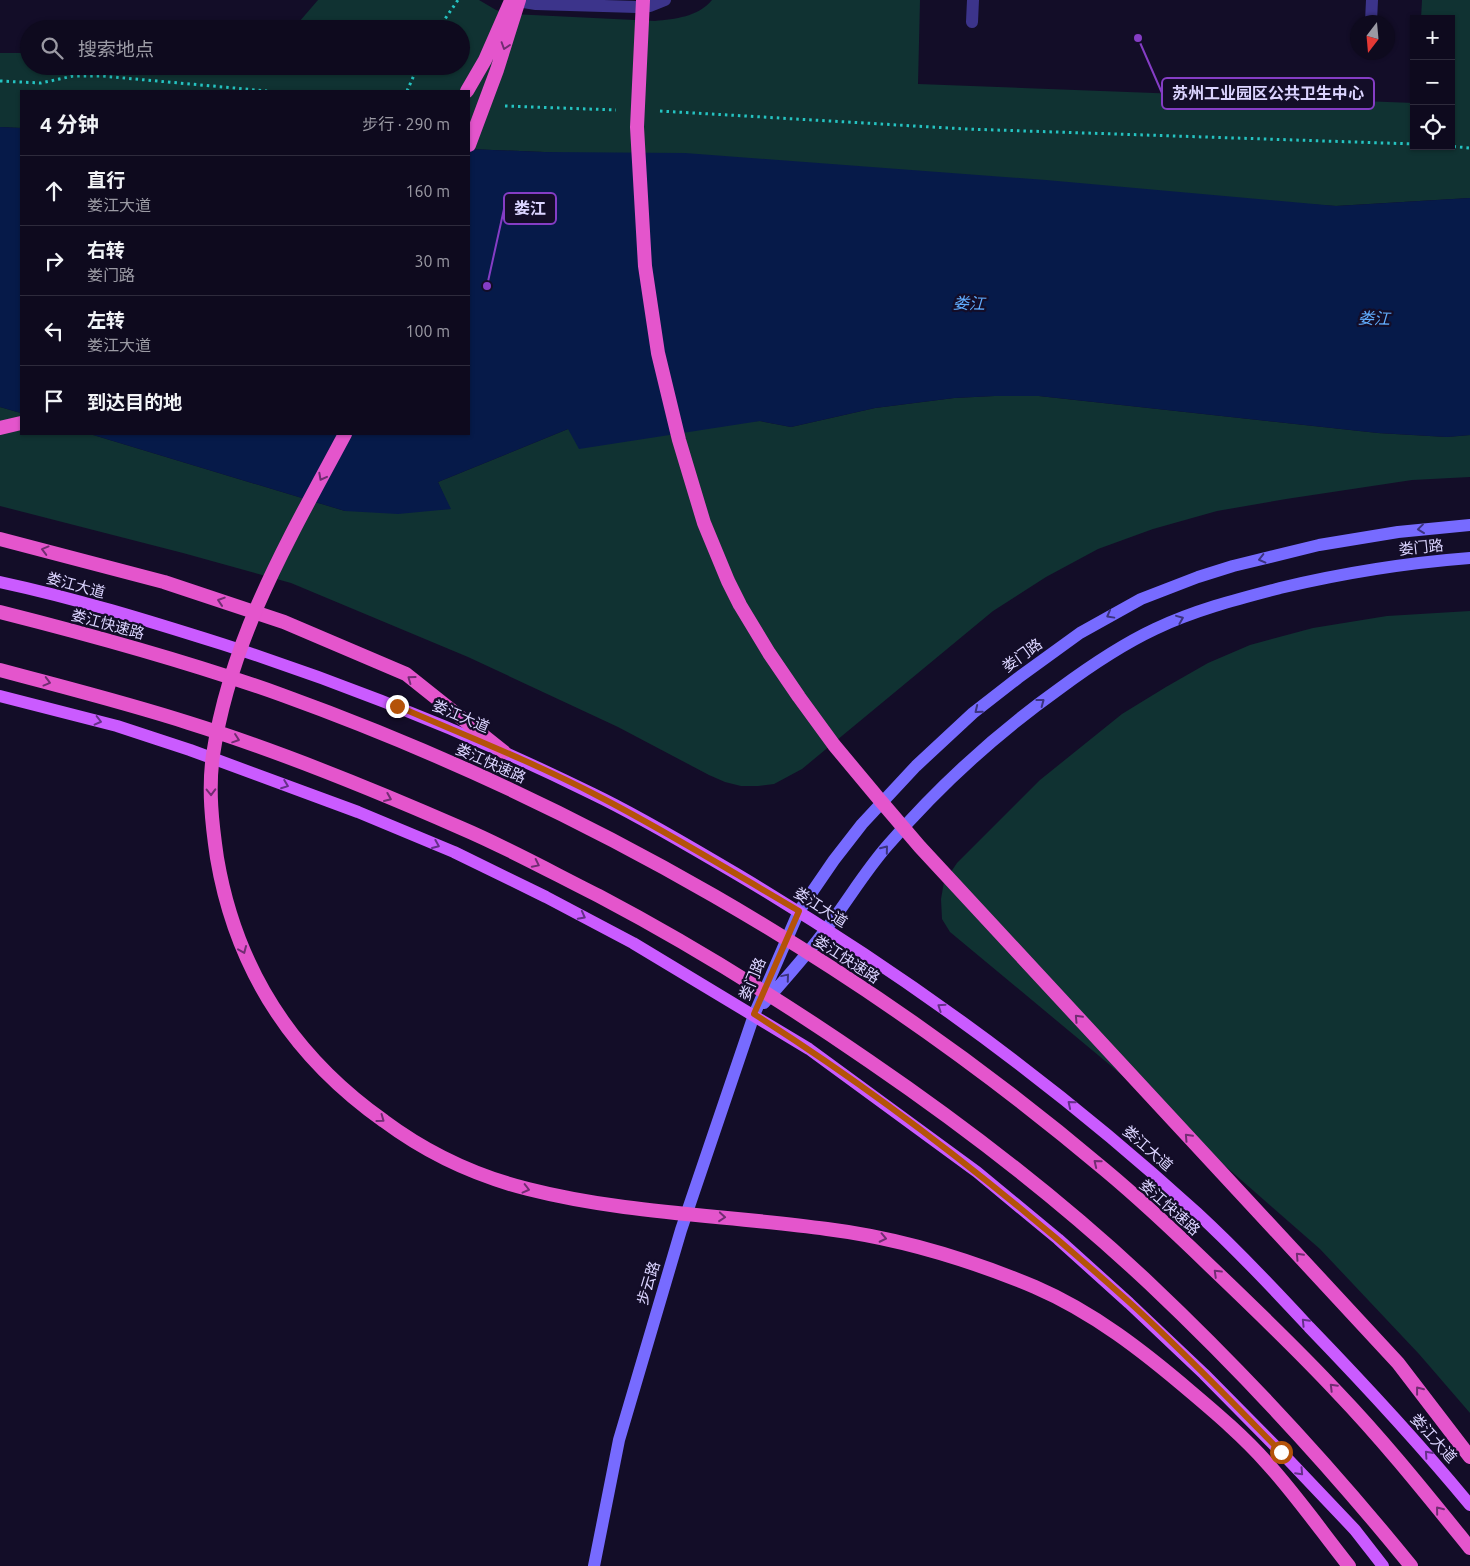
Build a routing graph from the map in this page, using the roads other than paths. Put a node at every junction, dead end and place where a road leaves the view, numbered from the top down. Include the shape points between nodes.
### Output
1 (511, 0) edge
2 (519, 0) edge
3 (643, 0) edge
4 (665, 0) edge
5 (973, 0) edge
6 (1372, 0) edge
7 (1371, 15) edge
8 (972, 22) dead end
9 (468, 90) edge
10 (470, 143) edge
11 (20, 422) edge
12 (0, 428) edge
13 (344, 435) edge
14 (1470, 525) edge
15 (0, 539) edge
16 (1470, 558) edge
17 (0, 582) edge
18 (0, 612) edge
19 (0, 670) edge
20 (0, 696) edge
21 (504, 752) junction
22 (799, 911) junction
23 (826, 930) junction
24 (754, 1014) junction
25 (1470, 1457) edge
26 (1470, 1505) edge
27 (1470, 1548) edge
28 (594, 1566) edge
29 (1349, 1566) edge
30 (1383, 1566) edge
31 (1412, 1566) edge

1 - 4 street via 536,4 637,6 650,6
1 - 9 highway, bridge via 485,60
2 -> 10 highway, bridge
25 -> 3 highway, bridge via 1398,1363 878,799 799,697 740,605 704,523 658,353 645,266 637,127
5 - 8 street
6 - 7 street
11 - 12 highway
13 -> 29 highway, bridge via 258,602 226,695 212,768 214,840 235,928 247,960 272,1004 314,1062 342,1090 424,1148 511,1185 618,1207 828,1229 883,1238 958,1258 1054,1296 1098,1320 1133,1345 1239,1435 1268,1464
14 -> 22 main road, 娄门路 via 1352,539 1251,562 1171,586 1112,614 1018,678 973,713 916,766 862,824
21 -> 15 highway via 406,674 284,622 164,582
23 -> 16 main road, 娄门路 via 888,845 940,789 1038,704 1128,643 1155,628 1242,598 1358,571
17 - 21 main road, 娄江大道 via 151,621 296,668 397,706
27 -> 18 highway, 娄江快速路, bridge via 1339,1394 1178,1236 1107,1171 1028,1106 854,982 672,871 490,779 274,692 141,650
19 -> 31 highway, bridge via 194,724 264,748 464,829 647,922 738,974 912,1090 1076,1219 1224,1356 1298,1434
20 -> 24 main road via 117,726 190,750 358,812 454,852 633,943
21 - 22 main road, 娄江大道 via 597,796 688,845
22 - 23 main road, 娄江大道
22 - 24 main road, 娄门路
24 -> 23 main road, 娄门路
26 -> 23 main road, 娄江大道 via 1360,1380 1200,1216 1045,1083 958,1019
24 - 28 main road, 步云路 via 681,1230 618,1440
24 -> 30 main road via 903,1117 977,1172 1058,1239 1204,1374 1355,1530

